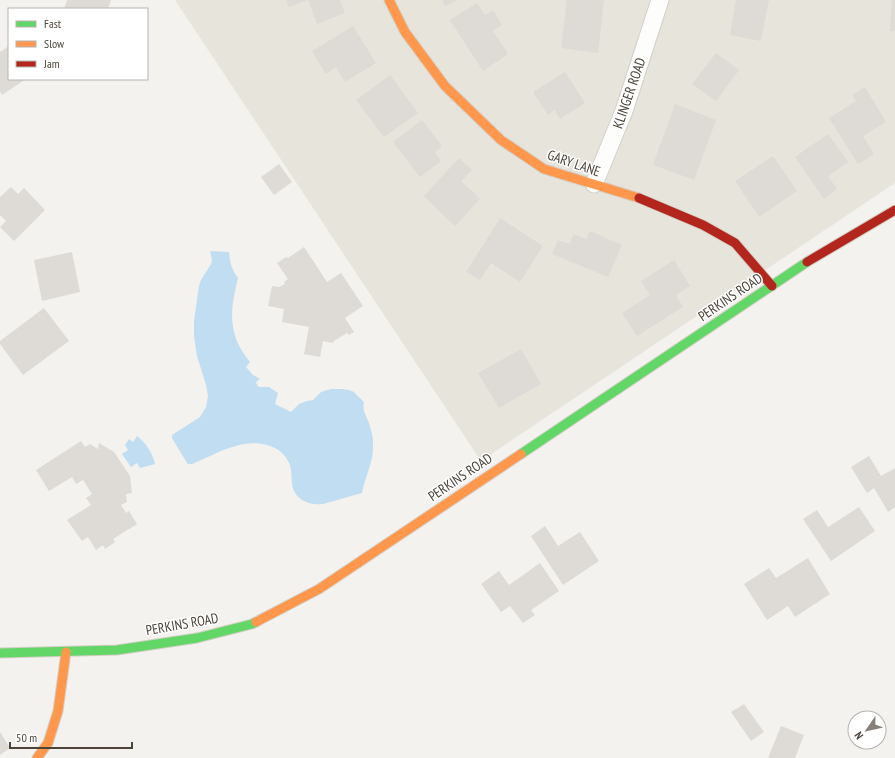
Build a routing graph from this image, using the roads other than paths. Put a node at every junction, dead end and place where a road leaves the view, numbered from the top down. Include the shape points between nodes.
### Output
1 (389, 0) edge
2 (660, 0) edge
3 (594, 184) junction
4 (895, 210) edge
5 (772, 286) junction
6 (66, 652) junction
7 (0, 653) edge
8 (37, 758) edge

1 - 3 main road, GARY LANE via 405,32 445,86 501,140 544,169
2 - 3 street, KLINGER ROAD via 624,111
3 - 5 main road, GARY LANE via 635,196 729,239
4 - 5 main road, PERKINS ROAD via 814,257
5 - 6 main road, PERKINS ROAD via 319,589 252,624 198,638 117,650
6 - 7 main road, PERKINS ROAD
6 - 8 main road via 58,711 48,743

